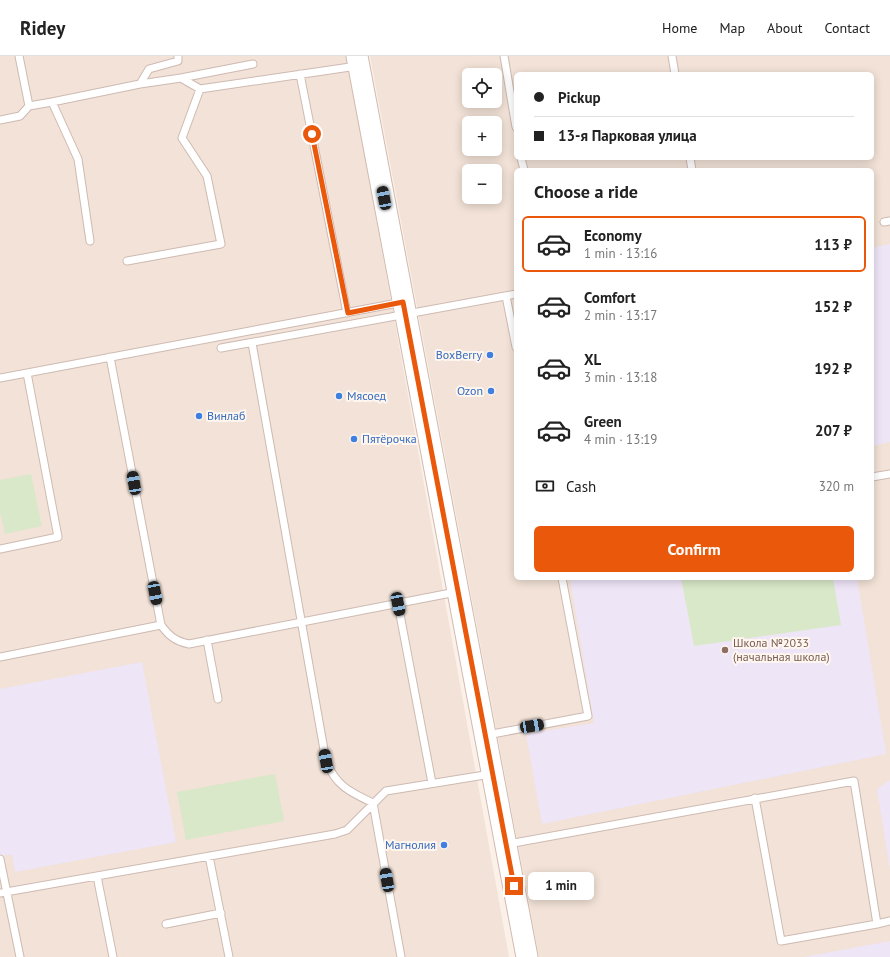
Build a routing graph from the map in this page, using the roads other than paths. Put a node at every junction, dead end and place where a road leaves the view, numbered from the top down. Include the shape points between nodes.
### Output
1 (19, 56) edge
2 (178, 56) edge
3 (504, 56) edge
4 (672, 56) edge
5 (358, 61) edge
6 (253, 64) dead end
7 (675, 72) edge
8 (300, 74) junction
9 (181, 78) junction
10 (140, 84) junction
11 (200, 89) junction
12 (52, 102) junction
13 (29, 106) junction
14 (514, 115) edge
15 (0, 120) edge
16 (90, 241) dead end
17 (127, 261) dead end
18 (514, 294) edge
19 (506, 296) junction
20 (404, 308) junction
21 (348, 313) junction
22 (514, 336) edge
23 (252, 343) junction
24 (221, 348) dead end
25 (110, 357) junction
26 (27, 373) junction
27 (0, 378) edge
28 (890, 474) edge
29 (874, 477) edge
30 (0, 549) edge
31 (562, 580) edge
32 (457, 592) junction
33 (398, 604) junction
34 (302, 621) junction
35 (161, 625) junction
36 (207, 640) junction
37 (0, 657) edge
38 (218, 700) dead end
39 (485, 735) junction
40 (493, 774) junction
41 (432, 784) junction
42 (755, 798) junction
43 (373, 804) junction
44 (506, 844) junction
45 (209, 856) junction
46 (0, 859) edge
47 (97, 876) junction
48 (3, 892) edge
49 (221, 913) junction
50 (890, 922) edge
51 (166, 924) dead end
52 (877, 924) junction
53 (20, 957) edge
54 (113, 957) edge
55 (229, 957) edge
56 (401, 957) edge
57 (527, 957) edge

1 - 13 lane
2 - 10 lane via 178,62 149,69
3 - 14 lane
4 - 7 lane
5 - 8 lane
5 - 20 street
6 - 9 lane
8 - 11 lane
8 - 21 lane
9 - 10 lane
9 - 11 lane
10 - 12 lane
11 - 17 lane via 182,138 206,176 221,244
12 - 13 lane
12 - 16 lane via 78,159
13 - 15 lane via 20,116
18 - 19 lane
19 - 20 lane
19 - 22 lane
20 - 21 lane
20 - 23 lane
20 - 32 street
21 - 25 lane
23 - 24 lane
23 - 34 lane
25 - 26 lane
25 - 35 lane
26 - 27 lane
26 - 30 lane via 58,537
28 - 29 lane
31 - 39 lane via 588,716
32 - 33 lane
32 - 39 street
33 - 34 lane
33 - 41 lane
34 - 36 lane
34 - 43 lane via 326,761 339,784
35 - 36 lane via 170,637 178,642 189,644
35 - 37 lane
36 - 38 lane
39 - 40 street
40 - 41 lane
40 - 44 street
41 - 43 lane via 386,791
42 - 44 lane
42 - 52 lane via 781,941
42 - 52 lane via 854,781
43 - 45 lane via 347,830
43 - 56 lane
44 - 57 street
45 - 47 lane
45 - 49 lane
46 - 48 lane
47 - 48 lane
47 - 54 lane
48 - 53 lane
49 - 51 lane
49 - 55 lane
50 - 52 lane

